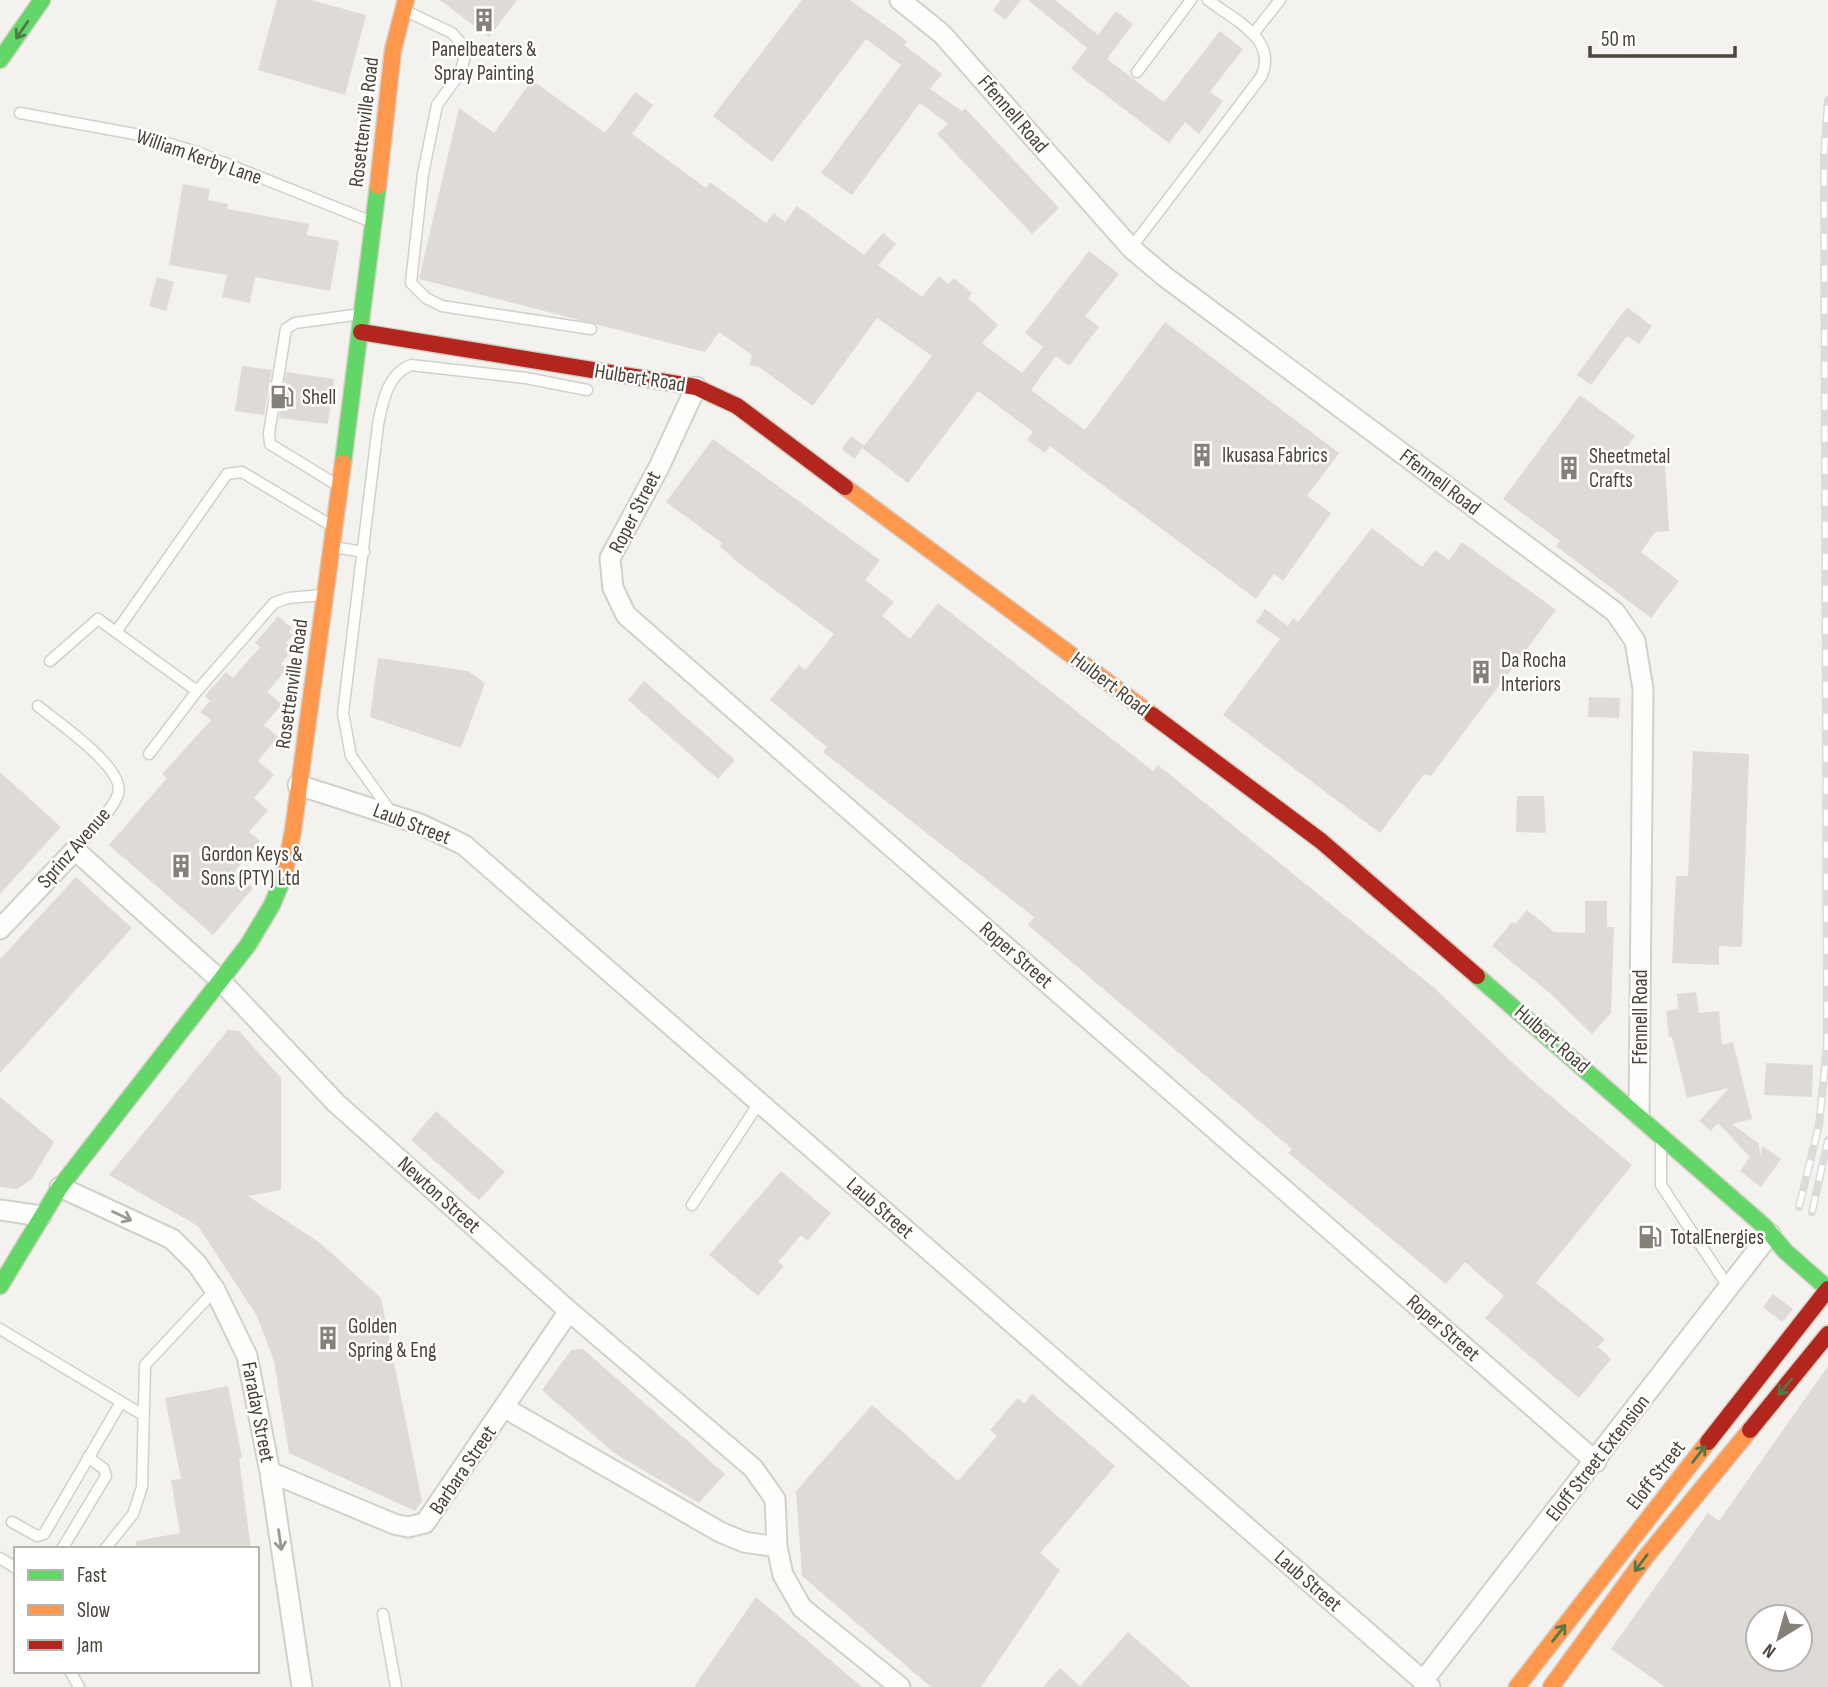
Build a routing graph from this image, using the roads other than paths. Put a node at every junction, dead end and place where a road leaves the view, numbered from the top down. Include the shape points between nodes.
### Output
1 (42, 0) edge
2 (900, 0) edge
3 (1191, 0) edge
4 (1208, 0) edge
5 (1280, 0) edge
6 (405, 5) edge
7 (1253, 34) junction
8 (0, 60) edge
9 (1137, 72) dead end
10 (20, 113) dead end
11 (372, 222) junction
12 (1131, 248) junction
13 (363, 314) junction
14 (592, 329) dead end
15 (361, 332) junction
16 (696, 387) junction
17 (586, 390) dead end
18 (340, 487) junction
19 (335, 528) junction
20 (332, 547) junction
21 (364, 552) junction
22 (326, 595) junction
23 (116, 632) junction
24 (50, 661) dead end
25 (198, 691) junction
26 (38, 706) dead end
27 (149, 754) dead end
28 (298, 785) junction
29 (393, 815) junction
30 (75, 850) junction
31 (0, 929) edge
32 (220, 980) junction
33 (759, 1103) junction
34 (1639, 1115) junction
35 (1662, 1135) junction
36 (60, 1188) junction
37 (692, 1205) dead end
38 (0, 1210) edge
39 (41, 1216) junction
40 (1769, 1230) junction
41 (1828, 1272) edge
42 (0, 1286) edge
43 (1729, 1288) junction
44 (1828, 1289) edge
45 (215, 1290) junction
46 (569, 1311) junction
47 (0, 1329) edge
48 (1828, 1334) edge
49 (121, 1402) junction
50 (505, 1408) junction
51 (143, 1415) junction
52 (88, 1457) junction
53 (1596, 1462) junction
54 (270, 1472) junction
55 (1668, 1494) junction
56 (1685, 1509) junction
57 (12, 1522) dead end
58 (63, 1547) edge
59 (107, 1547) edge
60 (777, 1547) junction
61 (383, 1614) dead end
62 (1427, 1684) edge
63 (302, 1687) edge
64 (396, 1687) edge
65 (900, 1687) edge
66 (1517, 1687) edge
67 (1550, 1687) edge

1 -> 8 street
2 - 12 street, Ffennell Road via 942,34
3 - 9 lane
4 - 7 lane
5 - 7 lane
6 - 11 street, Rosettenville Road via 393,50
6 - 14 lane via 452,33 461,43 464,60 436,105 422,174 411,283 442,306
7 - 12 lane via 1267,54 1261,77
10 - 11 lane, William Kerby Lane via 140,135 197,152
11 - 13 street, Rosettenville Road
12 - 34 street, Ffennell Road via 1615,612 1635,641 1643,689
13 - 15 street, Rosettenville Road
13 - 18 lane via 295,323 286,330 269,433 270,444
15 - 16 street, Hulbert Road
15 - 18 street, Rosettenville Road
16 - 34 street, Hulbert Road via 737,406 1321,841
16 - 53 street, Roper Street via 610,558 613,588 626,615
17 - 21 lane via 446,368 404,368 382,404
18 - 19 street, Rosettenville Road
19 - 20 street, Rosettenville Road
19 - 23 lane via 242,472 226,474
20 - 21 lane
20 - 22 street, Rosettenville Road
21 - 29 lane via 346,688 345,731 351,755
22 - 25 lane via 274,603
22 - 28 street, Rosettenville Road
23 - 24 lane via 94,620
23 - 25 lane
25 - 27 lane
26 - 30 lane, Sprinz Avenue via 112,768 120,784 117,797
28 - 29 street, Laub Street
28 - 32 street, Rosettenville Road via 292,853 283,887 269,915
29 - 33 street, Laub Street via 464,845
30 - 31 street, Sprinz Avenue
30 - 32 street, Newton Street
32 - 36 street, Rosettenville Road
32 - 46 street, Newton Street via 336,1103
33 - 37 lane
33 - 62 street, Laub Street
34 - 35 street, Hulbert Road
35 - 40 street, Hulbert Road
35 - 43 lane via 1661,1185
36 - 39 street, Rosettenville Road
36 -> 45 street, Faraday Street via 172,1240
38 - 39 street
39 - 42 street, Rosettenville Road
40 - 41 street, Hulbert Road
40 - 43 street, Eloff Street Extension
40 - 44 street, Hulbert Road
43 - 53 street, Eloff Street Extension
55 -> 44 street, Eloff Street
45 - 51 lane via 145,1365
45 - 54 street, Faraday Street via 247,1356
46 - 50 street, Barbara Street
46 - 60 street, Newton Street via 753,1468 775,1499
47 - 49 lane
48 -> 56 street, Eloff Street
49 - 51 lane
49 - 52 lane
50 - 54 street, Barbara Street via 431,1519 417,1527 394,1524
50 - 60 street via 720,1532 744,1542
51 - 59 lane via 144,1474 139,1500 125,1527
52 - 57 lane via 44,1534 37,1536
52 - 58 lane via 106,1476
53 - 62 street, Eloff Street Extension
54 -> 63 street, Faraday Street
55 - 56 street
66 -> 55 street, Eloff Street
56 -> 67 street, Eloff Street
60 - 65 street, Newton Street via 783,1575 802,1608
61 - 64 lane

